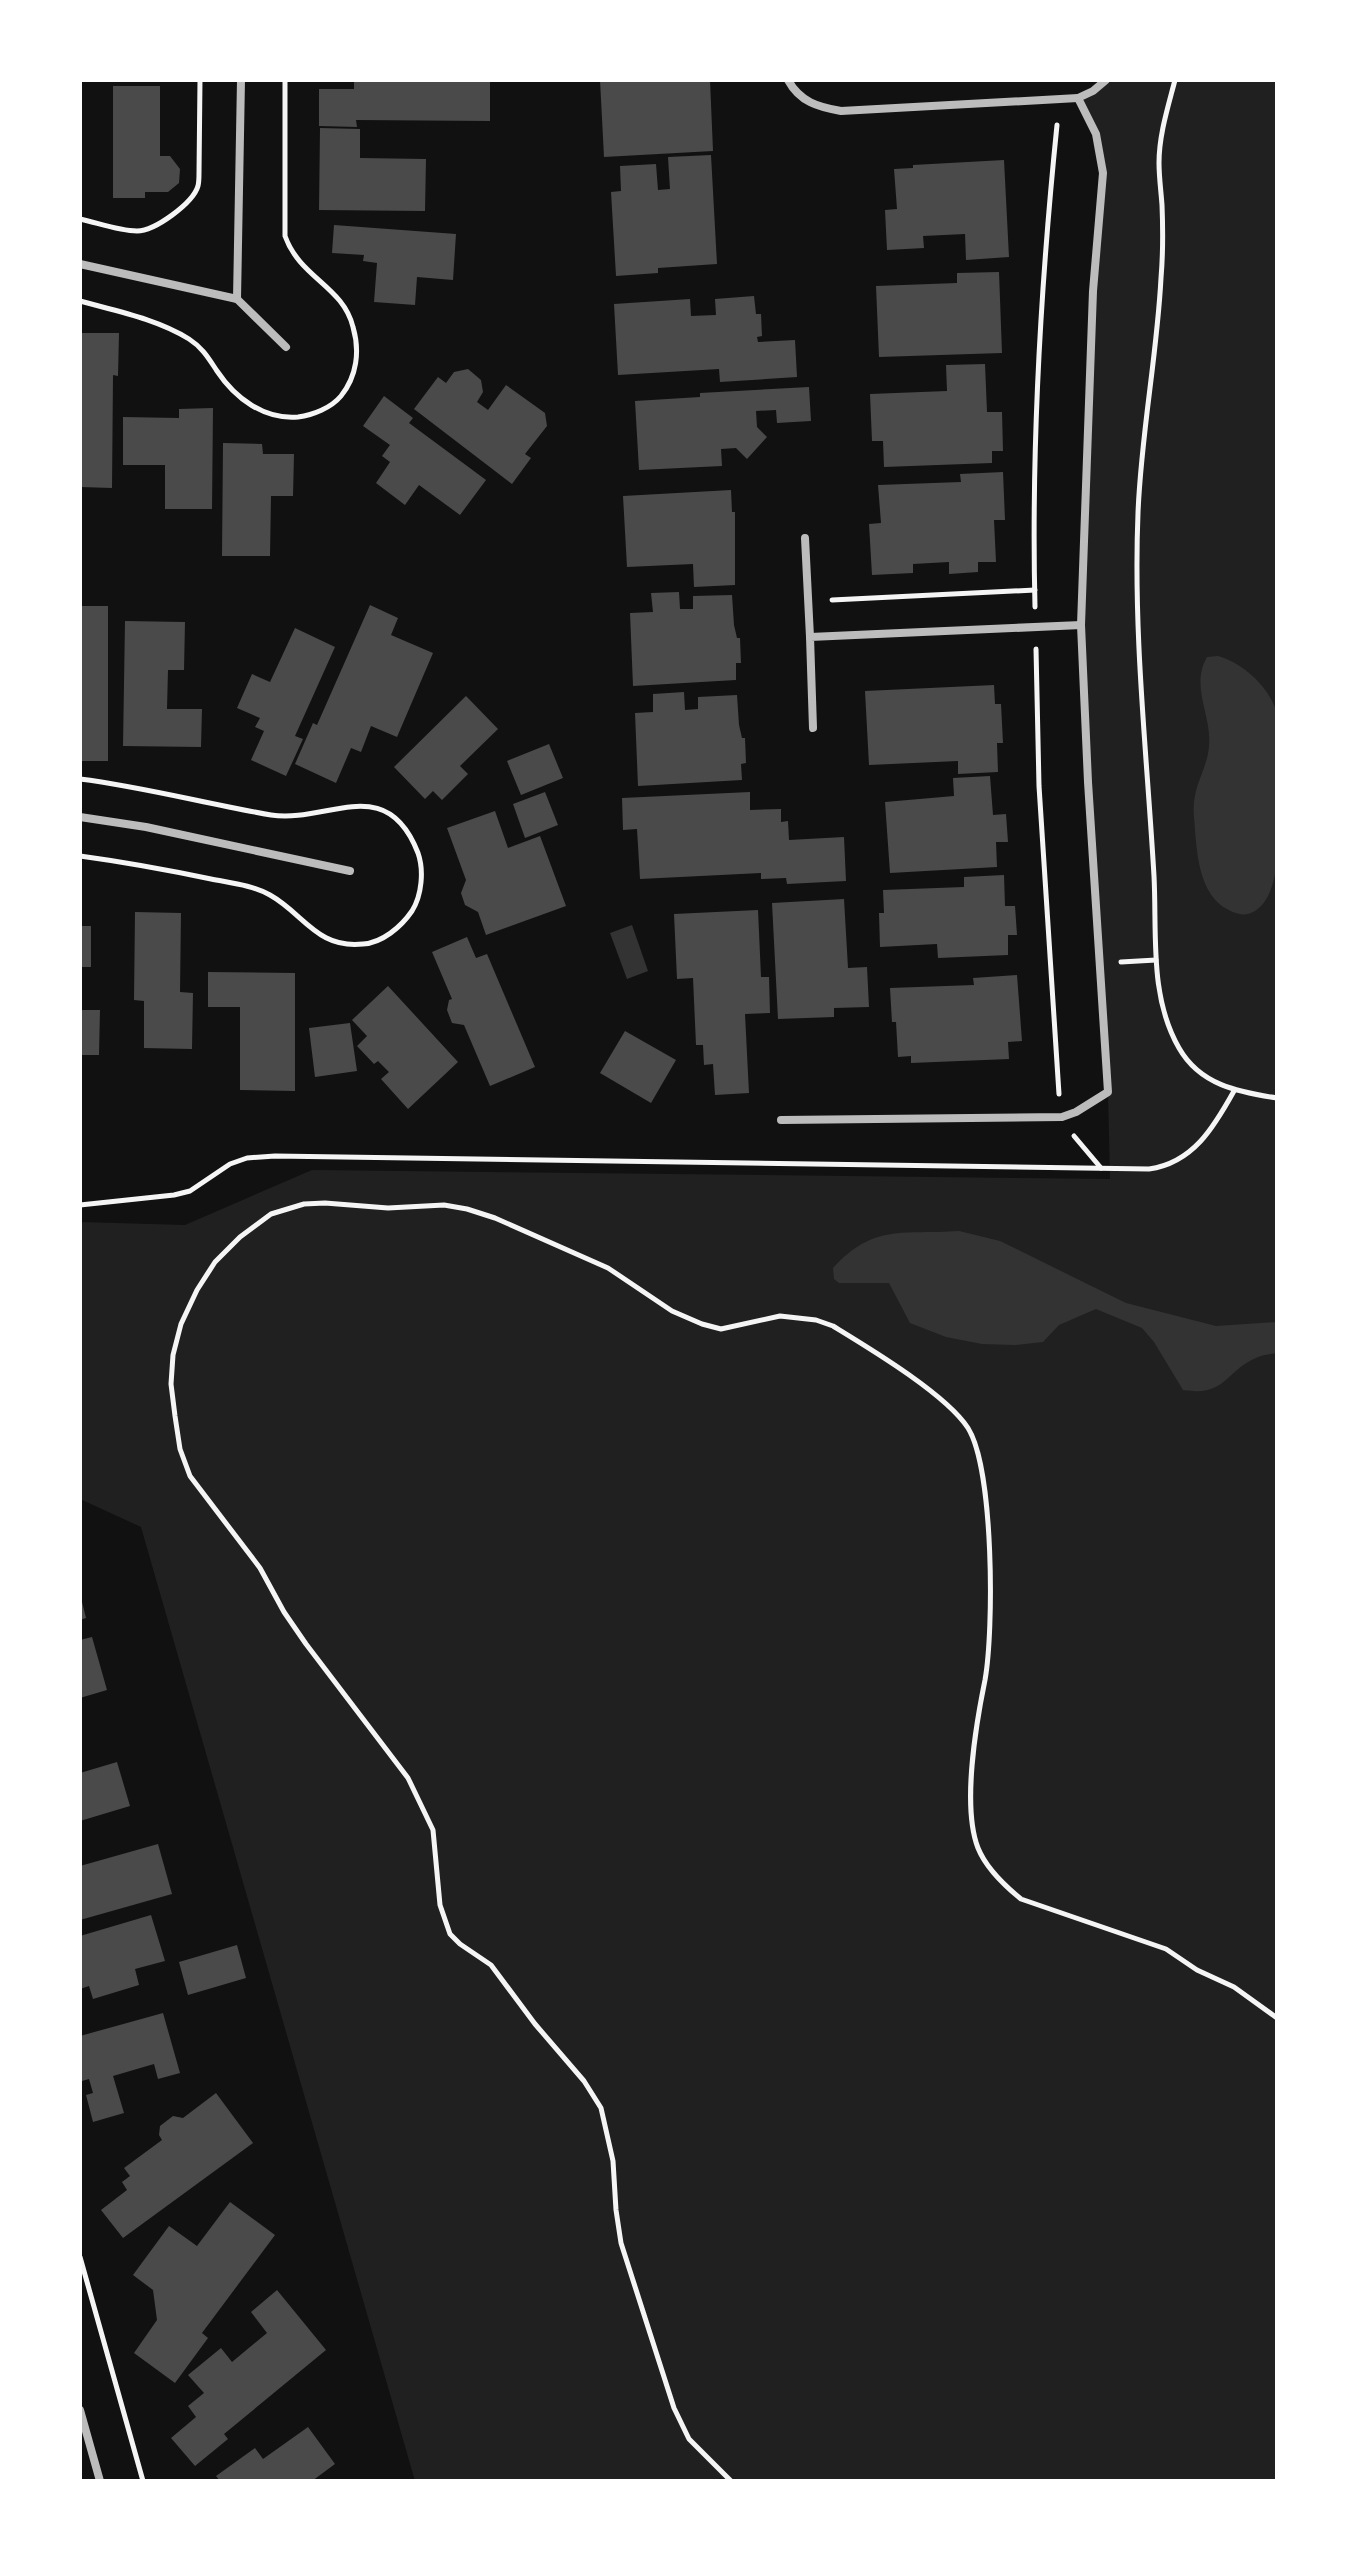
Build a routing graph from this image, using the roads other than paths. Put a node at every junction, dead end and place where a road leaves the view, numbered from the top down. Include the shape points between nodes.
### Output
1 (241, 80) edge
2 (788, 80) edge
3 (1106, 80) edge
4 (1078, 98) junction
5 (80, 264) edge
6 (237, 299) junction
7 (286, 347) dead end
8 (805, 538) dead end
9 (1081, 625) junction
10 (810, 637) junction
11 (813, 728) dead end
12 (80, 817) edge
13 (350, 871) dead end
14 (781, 1120) dead end
15 (80, 2410) edge
16 (100, 2481) edge

1 - 6 street
2 - 4 street via 806,101 841,111
3 - 4 street
4 - 9 street via 1096,134 1103,173 1093,291
5 - 6 street
6 - 7 street
8 - 10 street
9 - 10 street
9 - 14 street via 1108,1092 1062,1117
10 - 11 street
12 - 13 street
15 - 16 street

